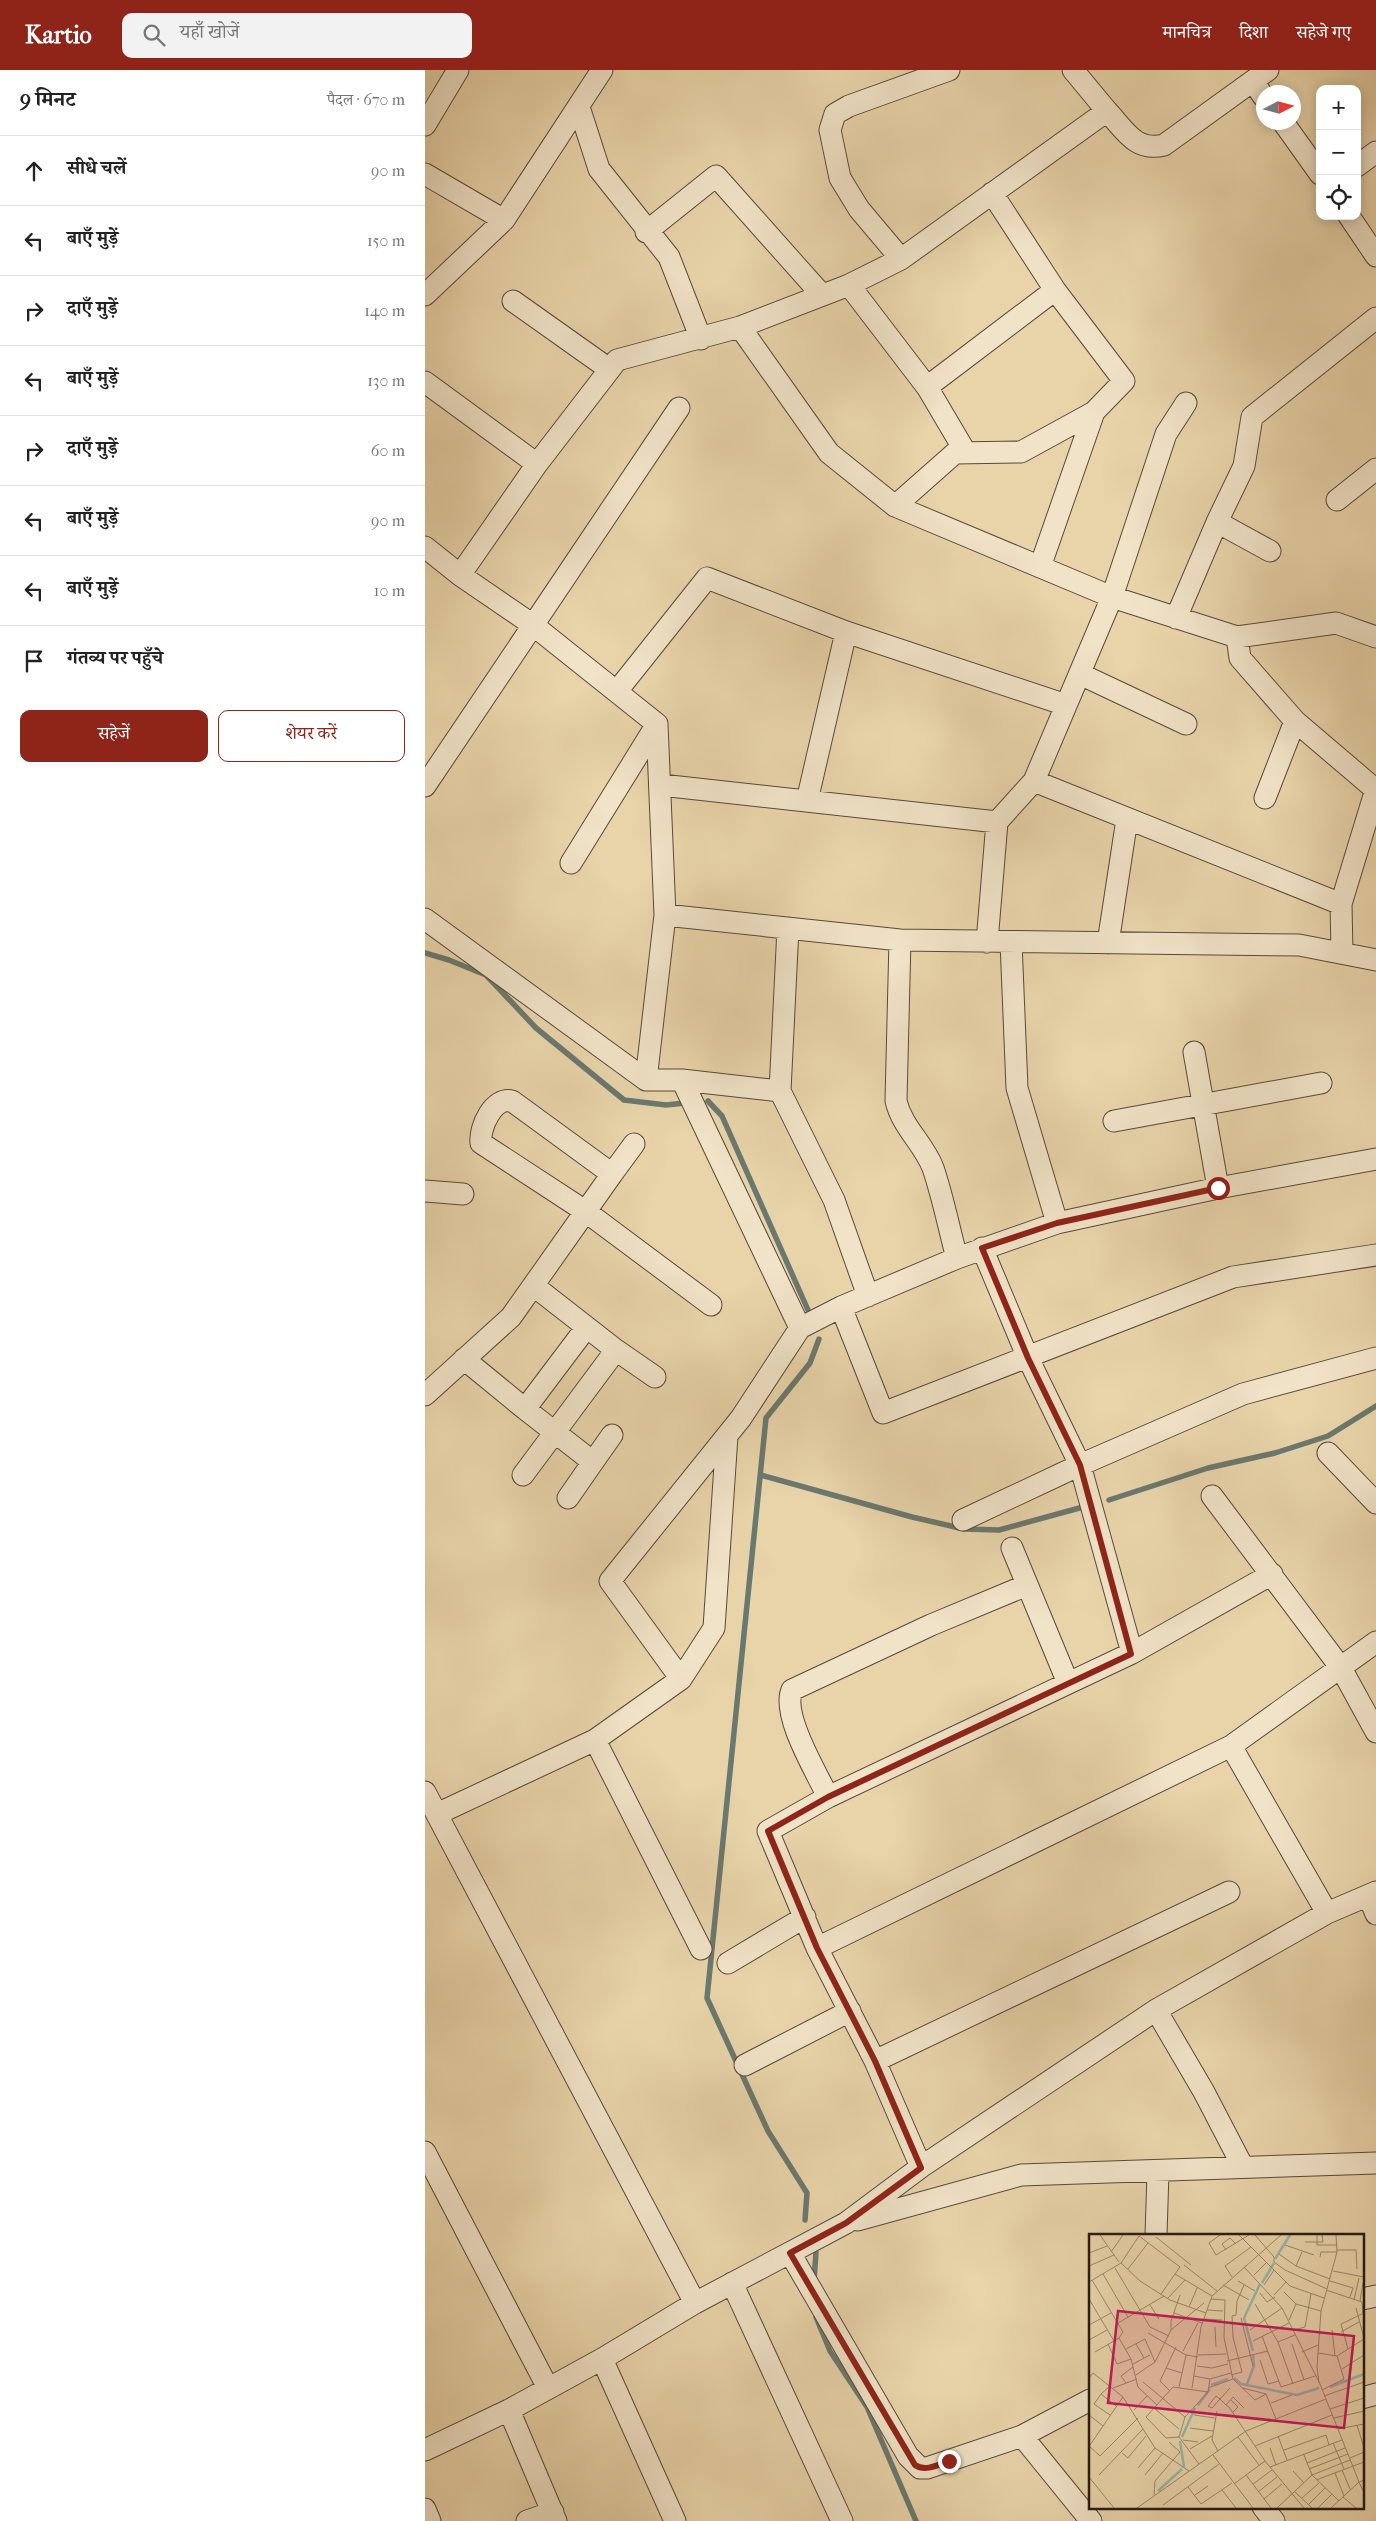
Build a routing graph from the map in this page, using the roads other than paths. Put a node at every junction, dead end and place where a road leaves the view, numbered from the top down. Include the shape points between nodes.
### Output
1 (458, 70) edge
2 (602, 70) edge
3 (949, 70) edge
4 (1073, 70) edge
5 (1261, 82) edge
6 (579, 107) junction
7 (1107, 111) junction
8 (425, 125) edge
9 (1289, 130) edge
10 (1376, 152) edge
11 (1361, 163) edge
12 (1316, 168) edge
13 (425, 174) edge
14 (992, 193) junction
15 (505, 220) junction
16 (1352, 220) edge
17 (647, 232) junction
18 (1376, 256) edge
19 (901, 259) junction
20 (849, 284) junction
21 (1055, 290) junction
22 (822, 295) junction
23 (425, 296) edge
24 (513, 301) dead end
25 (1376, 318) edge
26 (740, 327) junction
27 (701, 339) junction
28 (609, 370) junction
29 (425, 382) edge
30 (927, 387) junction
31 (1186, 403) dead end
32 (679, 408) dead end
33 (1094, 412) junction
34 (965, 453) junction
35 (537, 464) junction
36 (1376, 470) edge
37 (1337, 500) dead end
38 (895, 506) junction
39 (1217, 522) junction
40 (425, 547) edge
41 (1270, 551) dead end
42 (1040, 567) junction
43 (460, 575) junction
44 (1112, 597) junction
45 (1176, 618) junction
46 (533, 625) junction
47 (846, 632) junction
48 (1237, 637) junction
49 (1376, 637) edge
50 (1079, 674) junction
51 (617, 692) junction
52 (1066, 705) junction
53 (1295, 721) junction
54 (657, 724) junction
55 (1186, 724) dead end
56 (1034, 781) junction
57 (661, 785) junction
58 (425, 786) edge
59 (1376, 790) edge
60 (1265, 798) dead end
61 (807, 801) junction
62 (1127, 818) junction
63 (997, 822) junction
64 (571, 863) dead end
65 (1341, 904) junction
66 (665, 915) junction
67 (425, 919) edge
68 (788, 928) junction
69 (900, 940) junction
70 (987, 942) junction
71 (1011, 942) junction
72 (1108, 943) junction
73 (1342, 953) junction
74 (1376, 960) edge
75 (1194, 1052) dead end
76 (646, 1080) junction
77 (682, 1080) junction
78 (1321, 1082) dead end
79 (781, 1091) junction
80 (1203, 1103) junction
81 (1114, 1121) dead end
82 (634, 1144) dead end
83 (1376, 1159) edge
84 (612, 1174) junction
85 (1218, 1188) junction
86 (425, 1191) edge
87 (463, 1194) dead end
88 (585, 1211) junction
89 (1057, 1223) junction
90 (982, 1248) junction
91 (1376, 1255) edge
92 (957, 1258) junction
93 (534, 1286) junction
94 (867, 1296) junction
95 (711, 1306) dead end
96 (841, 1307) junction
97 (587, 1328) junction
98 (800, 1328) junction
99 (616, 1350) junction
100 (1028, 1358) junction
101 (1376, 1358) edge
102 (464, 1359) junction
103 (655, 1377) dead end
104 (425, 1395) edge
105 (525, 1409) junction
106 (555, 1433) junction
107 (612, 1434) dead end
108 (727, 1436) junction
109 (1328, 1453) dead end
110 (593, 1462) junction
111 (1080, 1465) junction
112 (523, 1475) dead end
113 (1212, 1496) dead end
114 (568, 1498) dead end
115 (1376, 1503) edge
116 (963, 1520) dead end
117 (1012, 1548) dead end
118 (1272, 1574) junction
119 (1027, 1585) junction
120 (1376, 1642) edge
121 (1131, 1654) junction
122 (1341, 1668) junction
123 (681, 1679) junction
124 (1068, 1683) junction
125 (1376, 1732) edge
126 (595, 1740) junction
127 (1231, 1746) junction
128 (425, 1792) edge
129 (828, 1797) junction
130 (437, 1814) junction
131 (1229, 1892) dead end
132 (1374, 1901) edge
133 (1327, 1913) junction
134 (805, 1917) junction
135 (817, 1948) junction
136 (701, 1949) dead end
137 (728, 1963) dead end
138 (1156, 2010) junction
139 (850, 2011) junction
140 (875, 2061) junction
141 (745, 2065) dead end
142 (425, 2152) edge
143 (1376, 2163) edge
144 (921, 2168) junction
145 (1243, 2168) junction
146 (1158, 2172) junction
147 (846, 2223) junction
148 (1156, 2234) edge
149 (790, 2253) junction
150 (732, 2283) junction
151 (1376, 2296) edge
152 (1363, 2299) edge
153 (695, 2303) junction
154 (602, 2359) junction
155 (548, 2388) junction
156 (1376, 2394) edge
157 (1363, 2398) edge
158 (1089, 2401) edge
159 (509, 2410) junction
160 (1021, 2436) junction
161 (425, 2450) edge
162 (1264, 2508) edge
163 (425, 2510) edge
164 (555, 2516) edge
165 (430, 2521) edge
166 (527, 2521) edge
167 (675, 2521) edge
168 (842, 2521) edge
169 (1091, 2521) edge
170 (1274, 2521) edge

1 - 8 street
2 - 6 street
3 - 19 street via 849,106 835,114 830,130 841,178 859,209
4 - 7 street
5 - 7 street via 1164,145 1151,148 1138,144
6 - 15 street
6 - 17 street via 605,177
7 - 14 street
9 - 12 street
10 - 11 street
13 - 15 street
14 - 19 street
14 - 21 street
15 - 23 street
16 - 18 street
17 - 22 street via 716,176
17 - 27 street via 669,257
19 - 20 street
20 - 22 street
20 - 30 street
21 - 30 street
21 - 33 street via 1124,381
22 - 26 street
24 - 28 street
25 - 39 street via 1252,417 1244,466
26 - 27 street
26 - 38 street via 829,454
27 - 28 street via 617,360
28 - 35 street
29 - 35 street
30 - 34 street
31 - 44 street via 1166,434
32 - 46 street
33 - 34 street via 1021,452
33 - 42 street
34 - 38 street via 955,454
35 - 43 street
36 - 37 street
38 - 42 street
39 - 41 street
39 - 45 street
40 - 43 street
42 - 44 street
43 - 46 street
44 - 45 street
44 - 50 street
45 - 48 street
46 - 51 street
46 - 58 street
47 - 51 street via 707,578
47 - 52 street
47 - 61 street
48 - 49 street via 1336,623
48 - 53 street via 1239,658
50 - 52 street
50 - 55 street
51 - 54 street
52 - 56 street
53 - 59 street
53 - 60 street
54 - 57 street
54 - 64 street
56 - 62 street
56 - 63 street
57 - 61 street
57 - 66 street
59 - 65 street
61 - 63 street
62 - 65 street
62 - 72 street
63 - 70 street
65 - 73 street
66 - 68 street
66 - 76 street
67 - 76 street
68 - 69 street
68 - 79 street
69 - 70 street
69 - 92 street via 896,1101 933,1168
70 - 71 street
71 - 72 street
71 - 89 street via 1019,1094
72 - 73 street via 1299,945
73 - 74 street
75 - 80 street
76 - 77 street
77 - 79 street
77 - 98 street
78 - 80 street
79 - 94 street via 830,1193
80 - 81 street
80 - 85 street
82 - 84 street
83 - 85 street
84 - 88 street
84 - 88 street via 512,1101 505,1099 499,1102 481,1129 481,1143
85 - 89 street
86 - 87 street
88 - 93 street
88 - 95 street
89 - 90 street
90 - 92 street
90 - 100 street
91 - 100 street via 1233,1277
92 - 94 street
93 - 97 street
93 - 102 street via 511,1317
94 - 96 street
96 - 98 street
96 - 100 street via 883,1413
97 - 99 street
97 - 105 street
98 - 108 street
99 - 103 street
99 - 106 street
100 - 111 street
101 - 111 street via 1243,1394
102 - 104 street
102 - 105 street
105 - 106 street
106 - 110 street
106 - 112 street
107 - 110 street
108 - 123 street via 713,1628
108 - 123 street via 610,1581
109 - 115 street
110 - 114 street
111 - 116 street
111 - 121 street
113 - 118 street
117 - 119 street
118 - 121 street
118 - 122 street
119 - 124 street
119 - 129 street via 792,1690 789,1708 793,1722
120 - 122 street
121 - 124 street
122 - 125 street
122 - 127 street
123 - 126 street
124 - 129 street
126 - 130 street
126 - 136 street
127 - 133 street
127 - 135 street
128 - 130 street
129 - 134 street via 768,1831
130 - 153 street
131 - 140 street
132 - 133 street
133 - 138 street
134 - 135 street
134 - 137 street
135 - 139 street
138 - 144 street
138 - 145 street
139 - 140 street
139 - 141 street
140 - 144 street
142 - 155 street
143 - 145 street
144 - 147 street
145 - 146 street
146 - 147 street via 1021,2175
146 - 148 street
147 - 149 street
149 - 150 street
149 - 160 street via 915,2465 927,2468
150 - 153 street
150 - 168 street
151 - 152 street
153 - 154 street
154 - 155 street
154 - 167 street
155 - 159 street
156 - 157 street
158 - 160 street
159 - 161 street
159 - 164 street
160 - 169 street
162 - 170 street
163 - 165 street
164 - 166 street

